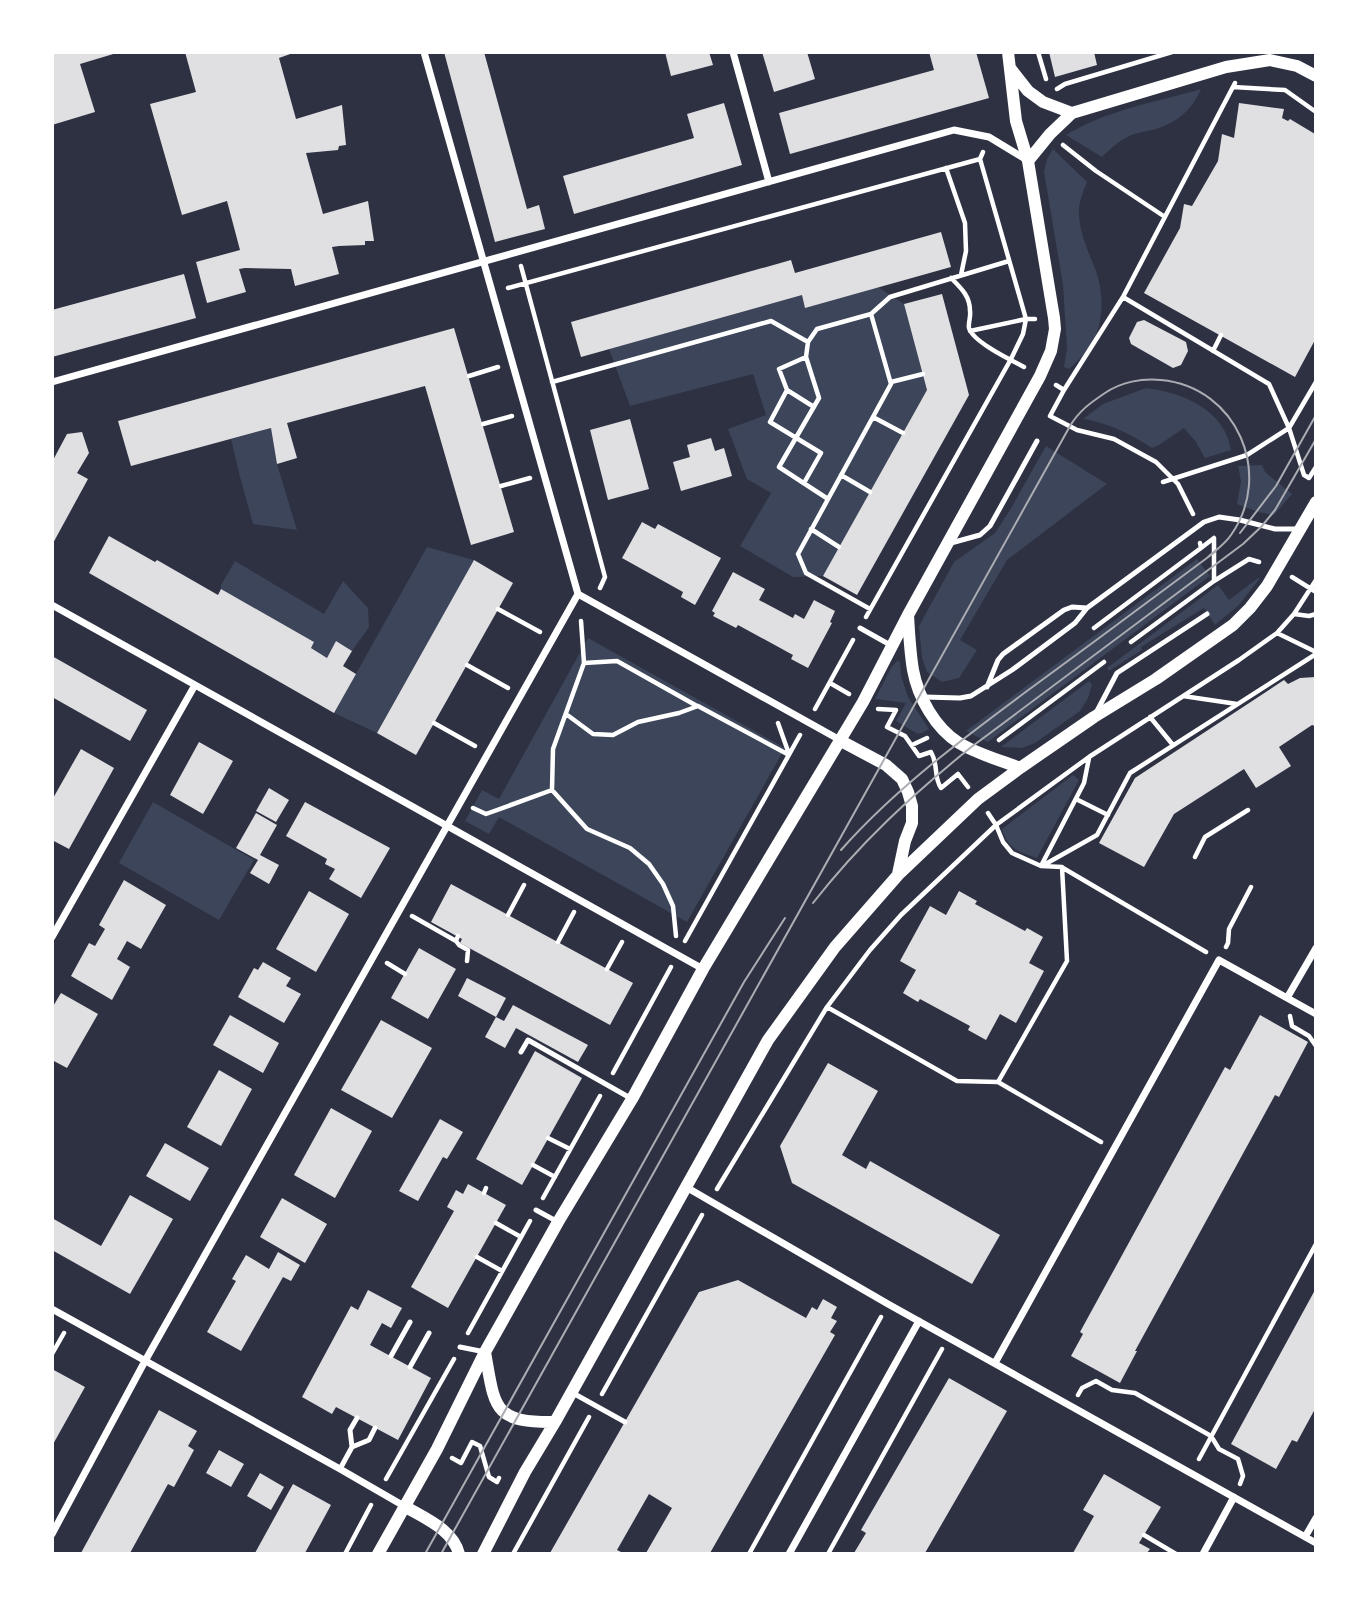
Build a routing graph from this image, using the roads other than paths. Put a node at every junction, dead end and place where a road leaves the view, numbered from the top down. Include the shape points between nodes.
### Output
1 (424, 52) edge
2 (733, 52) edge
3 (1008, 52) edge
4 (1270, 56) edge
5 (1010, 68) junction
6 (1315, 76) edge
7 (1072, 113) junction
8 (1028, 161) junction
9 (769, 182) junction
10 (483, 262) junction
11 (52, 382) edge
12 (1037, 441) dead end
13 (1315, 502) edge
14 (1300, 529) junction
15 (948, 545) junction
16 (578, 594) junction
17 (52, 605) edge
18 (1087, 608) junction
19 (1207, 614) dead end
20 (908, 615) junction
21 (860, 628) road end
22 (892, 646) junction
23 (195, 685) junction
24 (987, 687) junction
25 (921, 696) junction
26 (1094, 717) junction
27 (841, 741) junction
28 (1020, 768) junction
29 (447, 825) junction
30 (898, 875) junction
31 (52, 937) edge
32 (1315, 947) edge
33 (704, 969) junction
34 (1287, 998) junction
35 (1315, 1014) edge
36 (521, 1052) dead end
37 (632, 1099) junction
38 (686, 1187) junction
39 (536, 1210) road end
40 (558, 1222) junction
41 (52, 1309) edge
42 (919, 1321) junction
43 (410, 1322) dead end
44 (429, 1333) dead end
45 (460, 1347) road end
46 (485, 1352) junction
47 (391, 1356) dead end
48 (145, 1361) junction
49 (995, 1363) junction
50 (410, 1367) dead end
51 (571, 1392) junction
52 (357, 1418) dead end
53 (555, 1422) junction
54 (625, 1422) dead end
55 (375, 1428) dead end
56 (352, 1447) junction
57 (341, 1469) junction
58 (1234, 1497) junction
59 (404, 1506) junction
60 (1315, 1518) edge
61 (52, 1534) edge
62 (1305, 1537) junction
63 (1315, 1543) edge
64 (378, 1553) edge
65 (459, 1553) edge
66 (483, 1553) edge
67 (789, 1553) edge
68 (1203, 1553) edge

1 - 10 street
2 - 9 street
3 - 5 street
4 - 6 street
4 - 7 street
5 - 7 street via 1028,91
5 - 8 street via 1016,121
7 - 8 street
8 - 9 street via 989,137 954,130
8 - 15 street via 1054,318 1051,351
9 - 10 street
10 - 11 street
10 - 16 street
12 - 15 lane via 990,526 980,535
13 - 14 street
14 - 18 lane via 1275,529 1219,517 1196,526
14 - 26 street via 1278,568 1233,625
15 - 20 street
16 - 27 street
16 - 29 street
17 - 23 street
18 - 24 lane via 1075,623
18 - 24 lane via 1064,610 1003,654
19 - 26 lane via 1117,673
20 - 22 street
20 - 25 street via 913,672
21 - 22 lane
22 - 27 street
23 - 29 street
23 - 31 street
24 - 25 lane via 960,698
25 - 28 street via 942,730 958,743
26 - 28 street
27 - 30 street via 886,765 902,779 908,792 912,823
27 - 33 street
28 - 30 street via 978,799
29 - 33 street
29 - 48 street
30 - 38 street via 835,947 768,1040
32 - 34 street
33 - 37 street
34 - 35 street
34 - 49 street via 1219,960
36 - 37 lane via 528,1040
37 - 40 street
38 - 42 street
38 - 51 street
39 - 40 lane
40 - 46 street
41 - 48 street
42 - 49 street
42 - 67 street
43 - 47 lane
44 - 50 lane
45 - 46 lane
46 - 53 street via 495,1399 503,1413 532,1422
46 - 59 street
48 - 57 street
48 - 61 street
49 - 58 street
51 - 53 street
51 - 54 lane
52 - 56 lane via 350,1430
53 - 66 street
55 - 56 lane via 369,1440
56 - 57 lane
57 - 59 street
58 - 62 street
58 - 68 street
59 - 64 street
59 - 65 street via 451,1535
60 - 62 street
62 - 63 street

